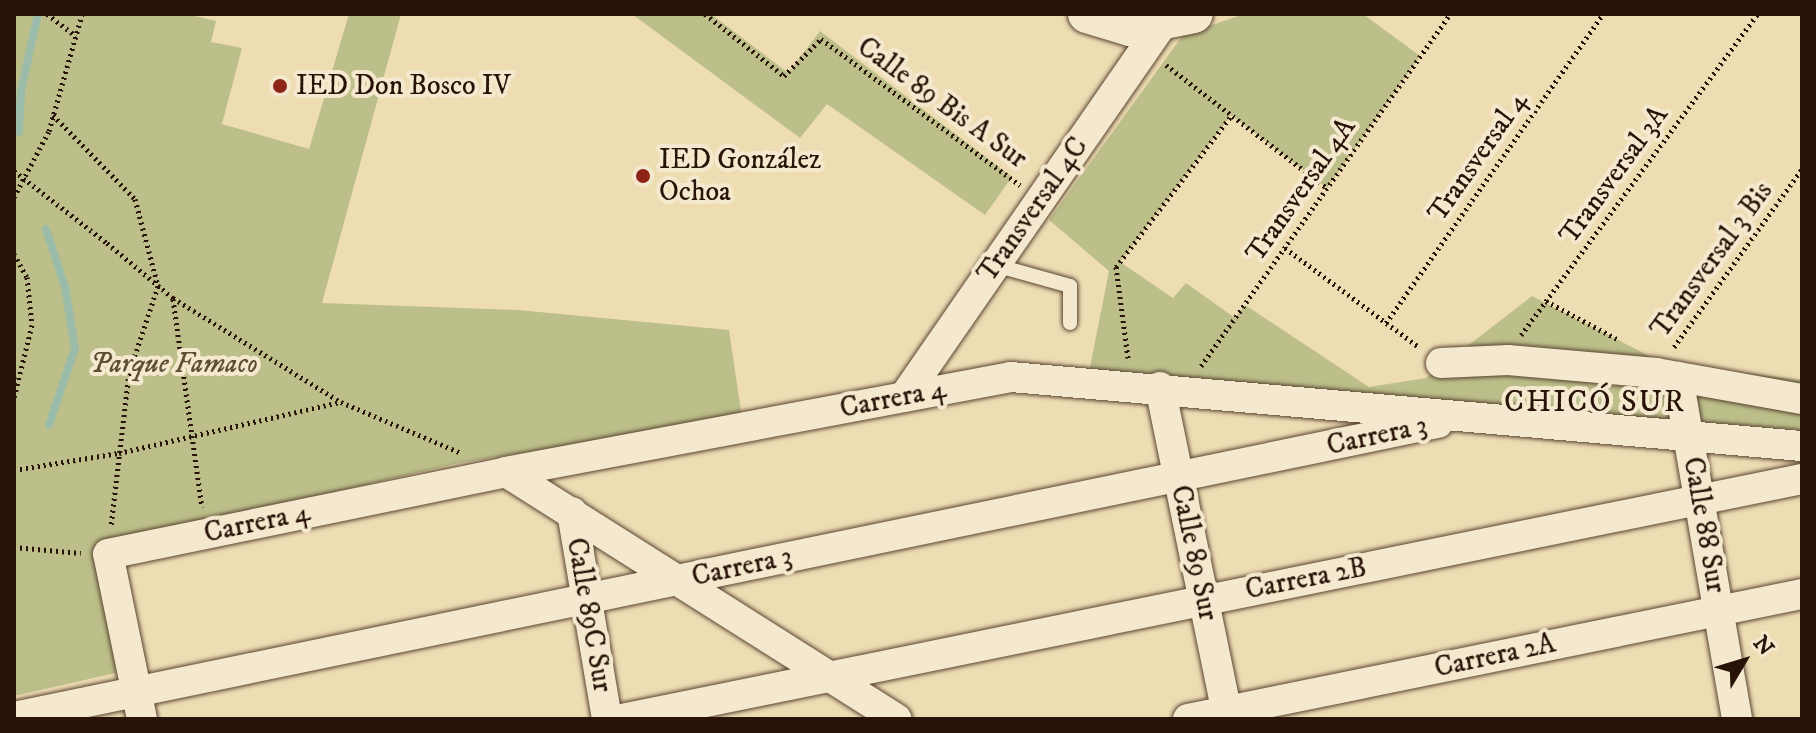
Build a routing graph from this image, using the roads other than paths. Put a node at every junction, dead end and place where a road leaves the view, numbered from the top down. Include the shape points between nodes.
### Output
1 (1087, 14) edge
2 (1158, 28) edge
3 (995, 265) junction
4 (1070, 323) dead end
5 (1441, 363) road end
6 (1667, 375) junction
7 (1159, 387) junction
8 (904, 397) junction
9 (1802, 399) edge
10 (1470, 417) junction
11 (1689, 438) junction
12 (1802, 446) edge
13 (506, 472) junction
14 (1179, 477) junction
15 (1802, 479) edge
16 (1699, 500) junction
17 (572, 512) junction
18 (676, 581) junction
19 (1802, 594) edge
20 (587, 599) junction
21 (1204, 600) junction
22 (1719, 611) junction
23 (832, 676) junction
24 (139, 705) edge
25 (1227, 715) edge
26 (14, 717) edge
27 (607, 719) edge
28 (622, 719) edge
29 (897, 719) edge
30 (1188, 719) edge
31 (1737, 719) edge

1 - 2 street
2 - 3 street, Transversal 4C
3 - 4 lane via 1070,286
3 - 8 street, Transversal 4C
5 - 6 street via 1501,360
6 - 9 street
6 - 11 street, Calle 88 Sur
7 - 8 street, Carrera 4 via 1011,377
7 - 10 street, Carrera 4
7 - 14 street, Calle 89 Sur
8 - 13 street, Carrera 4
10 - 11 street, Carrera 4
10 - 14 street, Carrera 3
11 - 12 street, Carrera 4
11 - 16 street, Calle 88 Sur
13 - 17 street
13 - 24 street, Carrera 4 via 108,554
14 - 18 street, Carrera 3
14 - 21 street, Calle 89 Sur
15 - 16 street, Carrera 2B
16 - 21 street, Carrera 2B
16 - 22 street, Calle 88 Sur
17 - 18 street
17 - 20 street, Calle 89C Sur
18 - 20 street, Carrera 3
18 - 23 street
19 - 22 street, Carrera 2A
20 - 24 street, Carrera 3
20 - 27 street, Calle 89C Sur
21 - 23 street, Carrera 2B
21 - 25 street, Calle 89 Sur
22 - 25 street, Carrera 2A
22 - 31 street, Calle 88 Sur
23 - 28 street, Carrera 2B
23 - 29 street
24 - 26 street, Carrera 3
25 - 30 street, Carrera 2A

